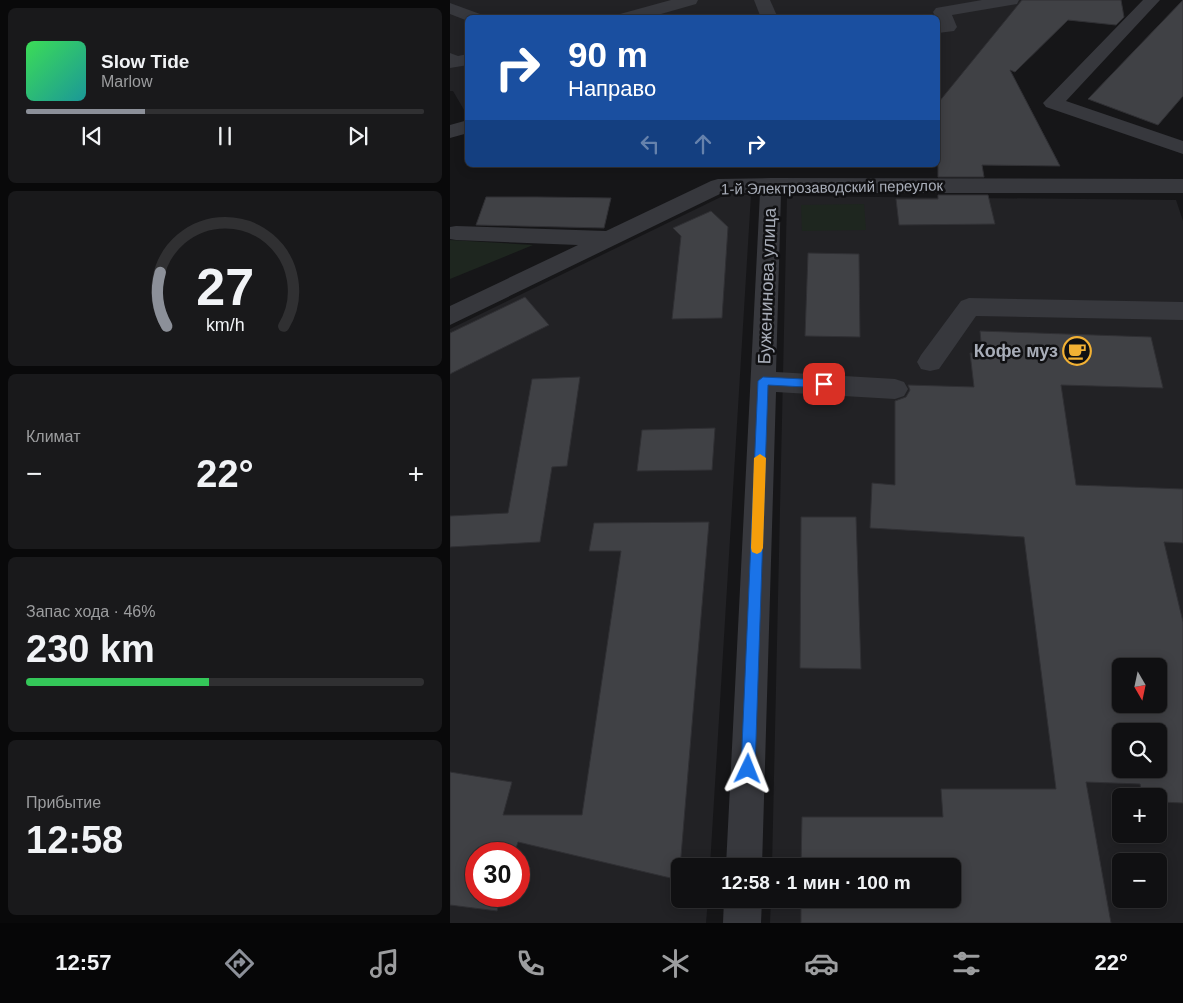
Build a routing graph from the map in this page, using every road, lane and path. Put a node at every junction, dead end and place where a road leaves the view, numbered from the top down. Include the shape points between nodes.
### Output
1 (690, 0) edge
2 (762, 0) edge
3 (1011, 0) edge
4 (1152, 0) edge
5 (450, 8) edge
6 (467, 15) edge
7 (637, 15) edge
8 (769, 15) edge
9 (940, 28) edge
10 (450, 58) edge
11 (465, 60) edge
12 (465, 127) edge
13 (450, 132) edge
14 (1183, 148) edge
15 (770, 185) junction
16 (1183, 186) edge
17 (456, 233) dead end
18 (607, 238) junction
19 (1183, 311) edge
20 (450, 316) edge
21 (930, 362) dead end
22 (763, 381) junction
23 (895, 389) dead end
24 (744, 858) edge
25 (743, 908) edge
26 (742, 923) edge

1 - 7 street
2 - 8 street
3 - 9 street via 942,12 948,27
4 - 14 street via 1052,104
5 - 6 street
10 - 11 street via 453,63
12 - 13 street
15 - 16 street, 1-й Электрозаводский переулок
15 - 18 street, 1-й Электрозаводский переулок via 718,186
15 - 22 street, Буженинова улица
17 - 18 street
18 - 20 street, 1-й Электрозаводский переулок
19 - 21 street via 969,307
22 - 23 street
22 - 24 street, Буженинова улица
25 - 26 street

